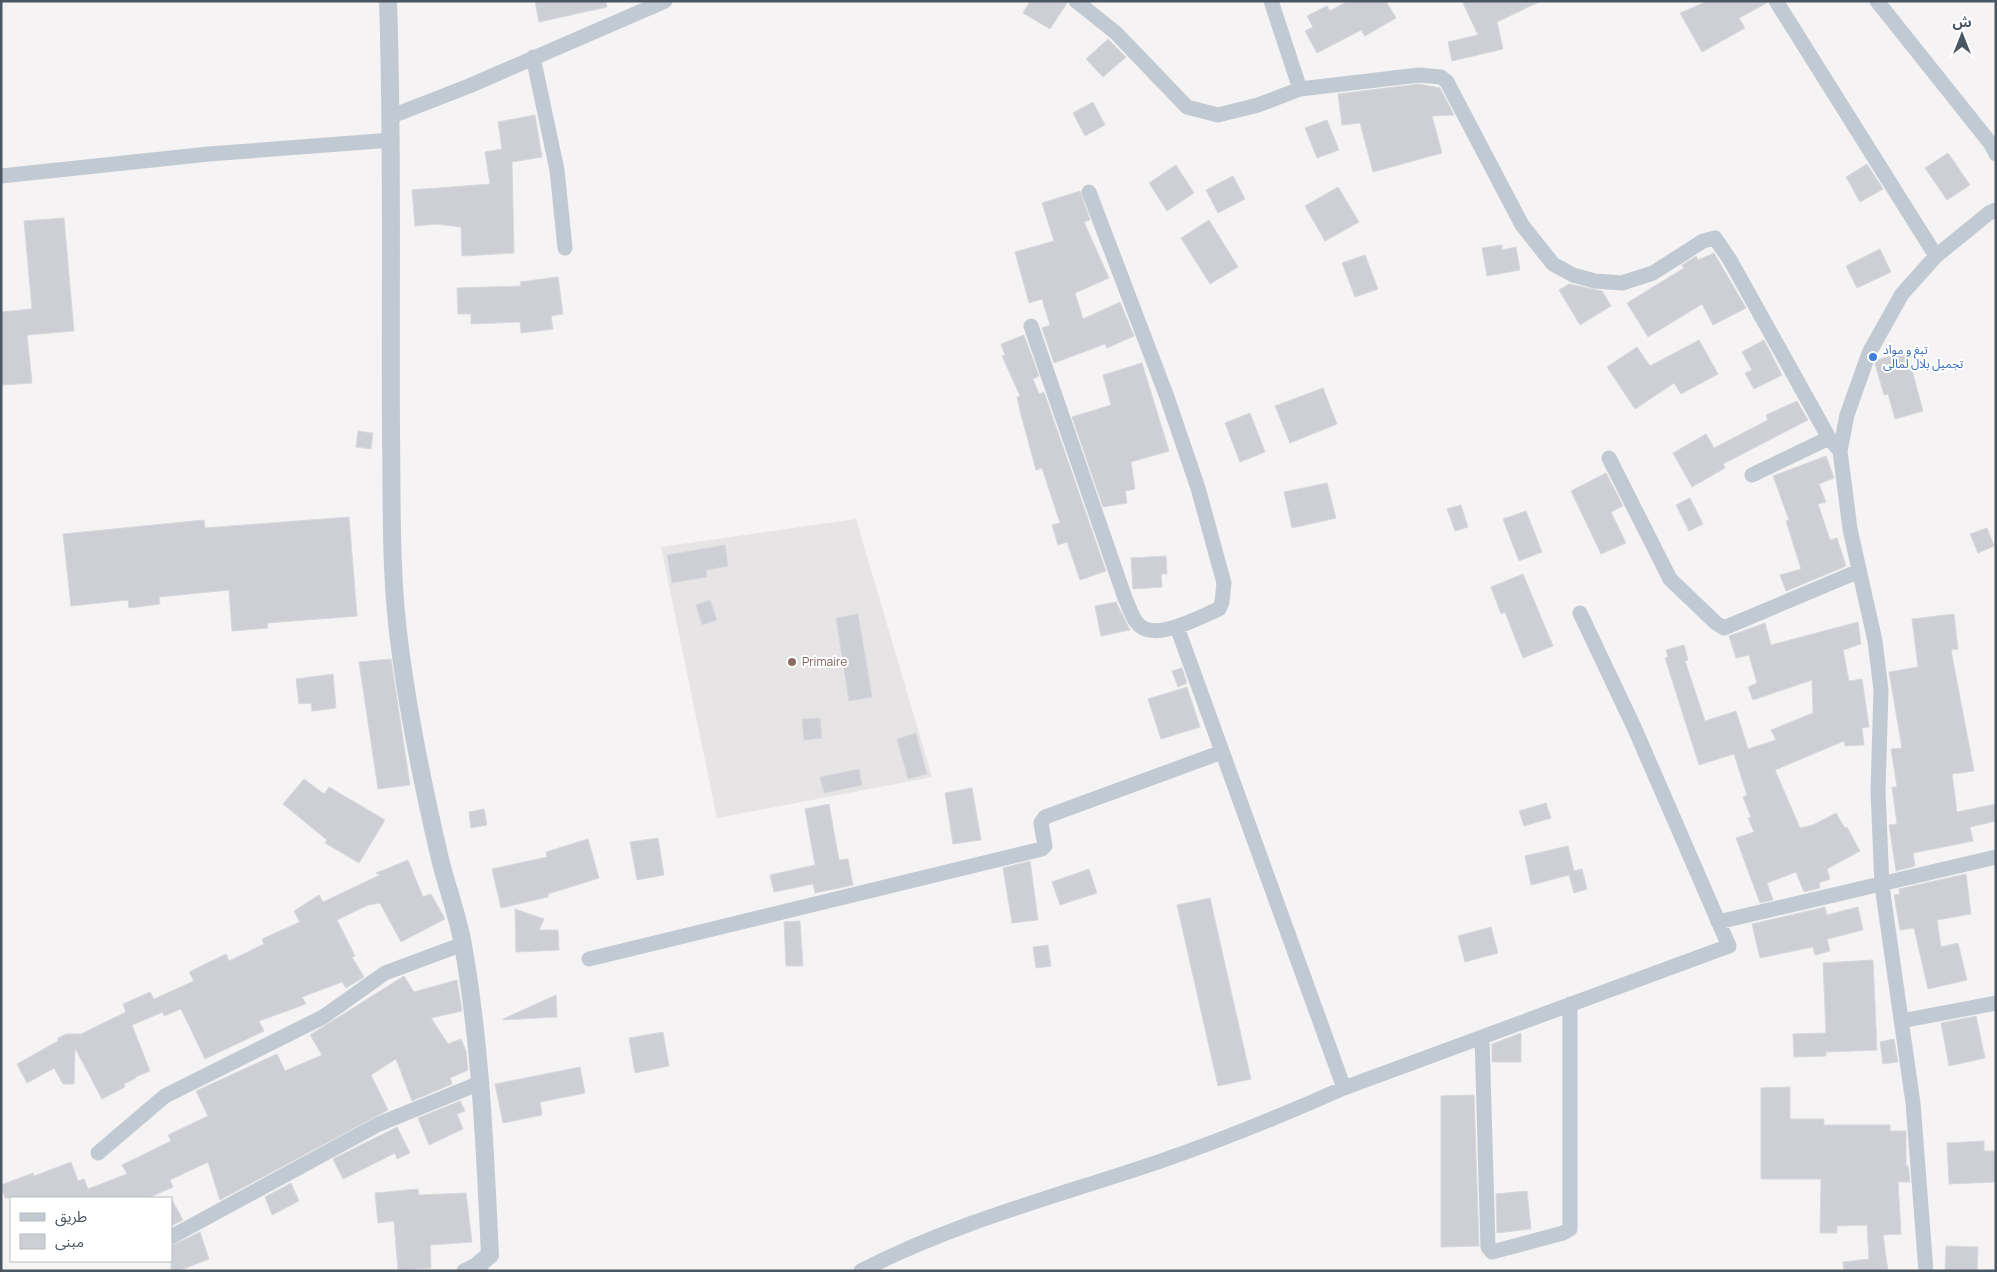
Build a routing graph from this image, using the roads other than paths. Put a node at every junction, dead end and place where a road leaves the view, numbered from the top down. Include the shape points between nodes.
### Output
1 (388, 1) edge
2 (665, 1) edge
3 (1076, 1) edge
4 (1271, 1) edge
5 (1776, 1) edge
6 (1877, 1) edge
7 (532, 56) junction
8 (1300, 89) junction
9 (392, 116) junction
10 (392, 140) junction
11 (1996, 154) edge
12 (1, 176) edge
13 (1089, 192) dead end
14 (1996, 210) edge
15 (564, 248) dead end
16 (1936, 256) junction
17 (1031, 326) dead end
18 (1829, 438) junction
19 (1840, 451) junction
20 (1609, 458) dead end
21 (1752, 476) dead end
22 (1859, 571) junction
23 (1580, 613) dead end
24 (1177, 627) junction
25 (1222, 752) junction
26 (1996, 857) edge
27 (1882, 886) junction
28 (1718, 922) junction
29 (462, 944) junction
30 (589, 959) dead end
31 (1996, 1003) edge
32 (1570, 1004) junction
33 (1901, 1021) junction
34 (1482, 1037) junction
35 (480, 1083) junction
36 (1344, 1088) junction
37 (98, 1153) dead end
38 (172, 1236) edge
39 (474, 1268) edge
40 (860, 1271) edge
41 (1926, 1271) edge

1 - 9 street
2 - 7 street
3 - 8 street via 1116,33 1188,107 1218,115 1258,105
4 - 8 street
5 - 16 street
6 - 11 street
7 - 9 street via 469,86
7 - 15 street via 557,170
8 - 18 street via 1419,75 1441,77 1454,94 1522,225 1553,264 1573,275 1622,283 1653,273 1703,241 1715,238
9 - 10 street
10 - 12 street via 210,154
10 - 29 street via 390,378 393,583 415,742
13 - 24 street via 1167,397 1198,488 1224,583 1218,609
14 - 16 street
16 - 19 street via 1902,294 1869,353 1847,414
17 - 24 street via 1125,598 1137,624 1151,631
18 - 19 street
18 - 21 street
19 - 22 street
20 - 22 street via 1670,579 1724,628
22 - 27 street via 1875,641 1881,690 1878,791
23 - 28 street via 1634,727
24 - 25 street
25 - 30 street via 1045,817 1042,824 1045,846 1042,849
25 - 36 street
26 - 27 street
27 - 28 street
27 - 33 street
28 - 32 street via 1729,946
29 - 35 street
29 - 37 street via 385,973 323,1017 166,1096
31 - 33 street
32 - 34 street
32 - 34 street via 1570,1229 1563,1234 1492,1252 1488,1247
33 - 41 street via 1913,1103
34 - 36 street
35 - 38 street via 379,1124
35 - 39 street via 490,1255
36 - 40 street via 1253,1128 969,1223

